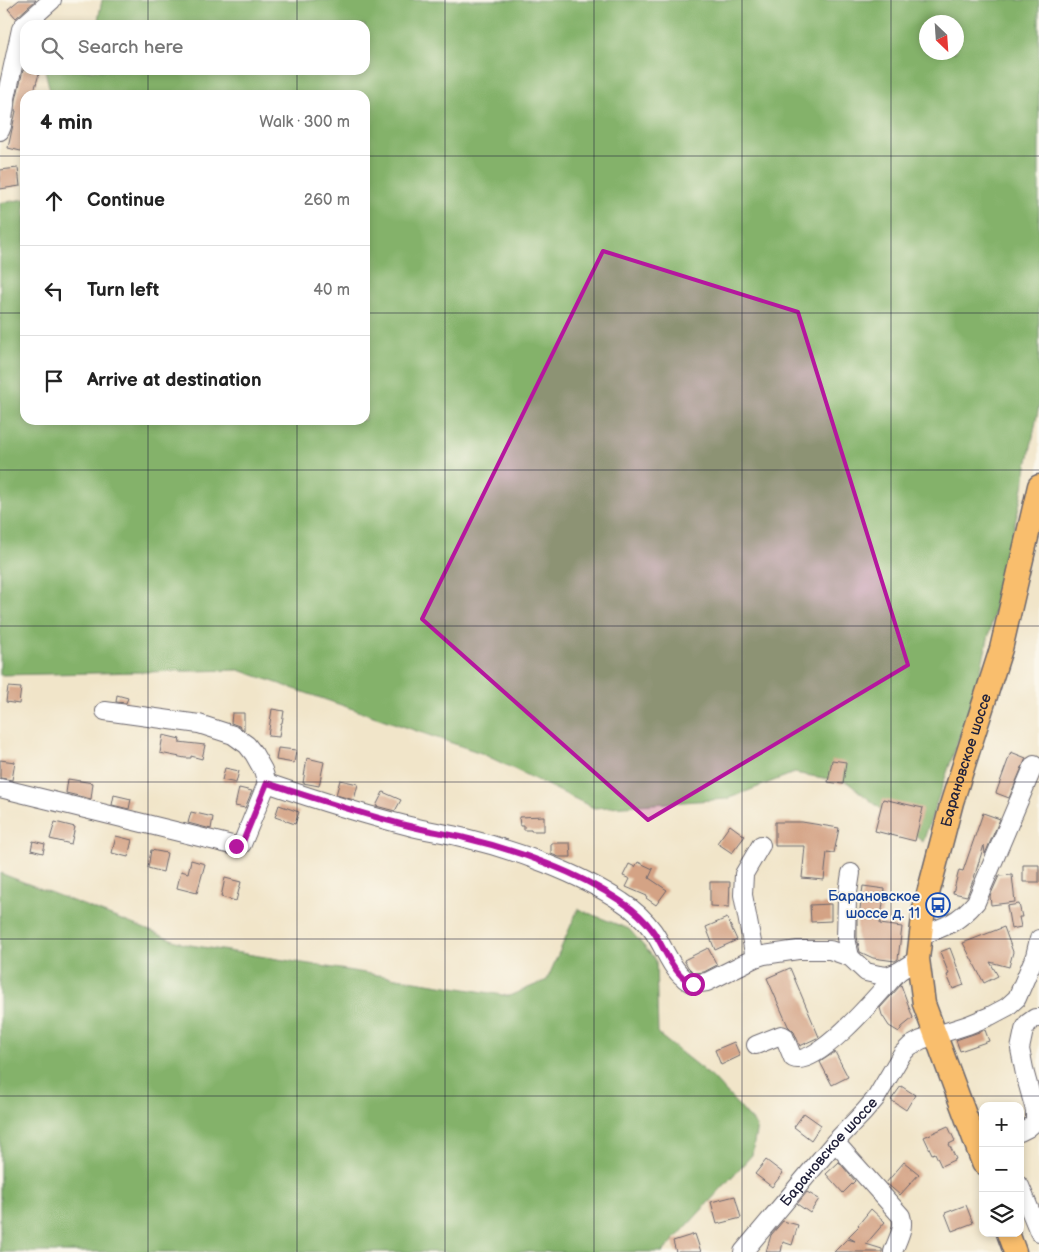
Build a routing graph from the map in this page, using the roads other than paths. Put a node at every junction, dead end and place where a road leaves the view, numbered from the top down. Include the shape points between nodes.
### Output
1 (52, 0) edge
2 (30, 20) edge
3 (20, 34) edge
4 (0, 131) edge
5 (1039, 486) edge
6 (105, 711) dead end
7 (1034, 765) dead end
8 (267, 783) junction
9 (0, 788) edge
10 (762, 845) dead end
11 (851, 873) dead end
12 (920, 936) junction
13 (1039, 939) edge
14 (850, 957) junction
15 (755, 958) junction
16 (918, 959) junction
17 (898, 972) junction
18 (1039, 1018) edge
19 (937, 1035) junction
20 (756, 1045) dead end
21 (1024, 1130) edge
22 (835, 1142) junction
23 (979, 1152) edge
24 (1022, 1192) edge
25 (1039, 1232) edge
26 (1009, 1237) edge
27 (743, 1252) edge
28 (893, 1252) edge
29 (1015, 1252) edge

1 - 2 street
3 - 4 street
5 - 12 main road, Барановское шоссе via 1001,649 952,802
6 - 8 street via 199,724 233,735 254,754
7 - 12 street via 976,902 956,921
8 - 9 street via 240,846
8 - 15 street via 360,814 516,853 590,884 638,914 652,930 675,969 693,984 707,982
10 - 15 street via 744,874 743,895
11 - 14 street via 846,938
12 - 16 main road, Барановское шоссе
13 - 19 street, Барановское шоссе via 1017,998 990,1016
14 - 15 street via 830,950 798,950
14 - 17 street via 866,972 887,976
16 - 17 street
16 - 19 main road, Барановское шоссе via 924,1004
17 - 20 street via 831,1042 807,1057 793,1058 781,1035
18 - 21 street via 1028,1023 1020,1049 1035,1110 1035,1122
19 - 22 street, Барановское шоссе via 921,1040 902,1054 876,1098
19 - 23 main road, Барановское шоссе
22 - 27 street, Барановское шоссе
22 - 28 street via 901,1216 902,1228
24 - 25 street
26 - 29 main road

